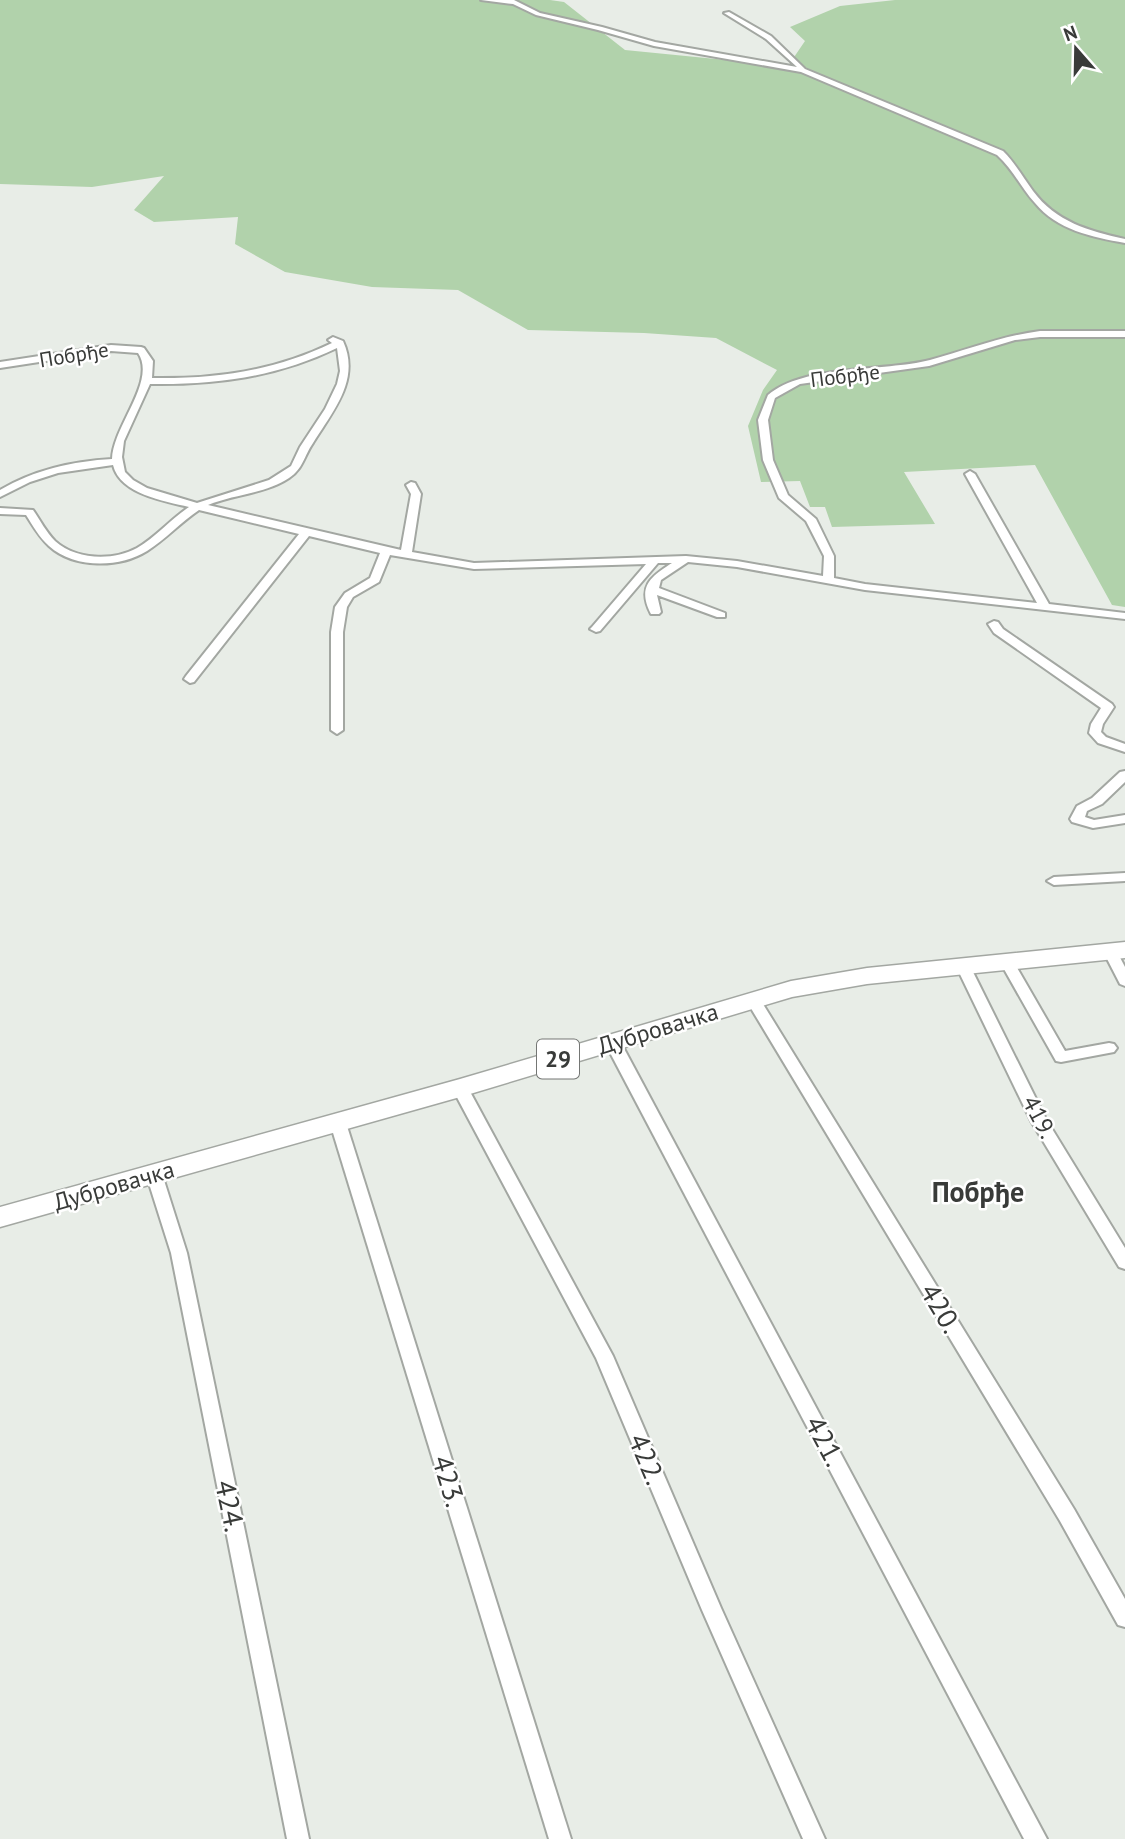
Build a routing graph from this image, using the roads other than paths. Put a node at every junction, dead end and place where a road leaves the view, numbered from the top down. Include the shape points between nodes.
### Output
1 (484, 0) edge
2 (727, 13) dead end
3 (803, 70) junction
4 (1125, 242) edge
5 (1125, 334) edge
6 (0, 365) edge
7 (147, 382) junction
8 (117, 462) junction
9 (970, 474) dead end
10 (411, 485) dead end
11 (0, 494) edge
12 (197, 506) junction
13 (0, 511) edge
14 (307, 531) junction
15 (386, 551) junction
16 (406, 554) junction
17 (656, 559) junction
18 (686, 559) junction
19 (828, 582) junction
20 (652, 589) junction
21 (1044, 606) junction
22 (655, 612) dead end
23 (721, 615) dead end
24 (1125, 615) edge
25 (994, 624) dead end
26 (596, 629) dead end
27 (190, 679) dead end
28 (337, 730) dead end
29 (1125, 748) edge
30 (1125, 775) edge
31 (1125, 819) edge
32 (1125, 877) edge
33 (1054, 881) dead end
34 (1117, 951) edge
35 (1007, 962) junction
36 (963, 966) junction
37 (1125, 981) edge
38 (753, 1000) junction
39 (613, 1043) junction
40 (1109, 1048) dead end
41 (460, 1088) junction
42 (338, 1123) junction
43 (154, 1174) junction
44 (0, 1217) edge
45 (1125, 1262) edge
46 (1125, 1618) edge
47 (298, 1839) edge
48 (560, 1839) edge
49 (814, 1839) edge
50 (1036, 1839) edge

1 - 3 street via 514,2 538,14 654,44
2 - 3 street via 795,58
3 - 4 street via 1000,153 1040,204 1073,229
5 - 19 street, Побрђе via 1014,337 929,363 798,381 771,397 763,420 768,460 783,496 811,519 829,556
6 - 7 street, Побрђе via 126,348 141,350 147,357
7 - 8 street via 123,429
7 - 12 street via 225,380 298,363 336,341 345,362 339,394 296,467 267,483
8 - 11 street via 80,465
8 - 12 street via 121,473 141,488
9 - 21 street
10 - 16 street via 416,494
12 - 13 street via 141,550 99,559 69,554 53,545 29,512
12 - 14 street
14 - 15 street
14 - 27 street
15 - 16 street
15 - 28 street via 374,580 349,595 341,607
16 - 17 street via 474,566
17 - 18 street
17 - 26 street
18 - 19 street
18 - 20 street via 656,578
19 - 21 street
20 - 22 street
20 - 23 street
21 - 24 street
25 - 29 street via 1108,707 1095,733
30 - 31 street via 1082,809 1077,819 1093,824
32 - 33 street
34 - 35 main road, Дубровачка / 29
34 - 37 street
35 - 36 main road, Дубровачка / 29
35 - 40 street via 1061,1057
36 - 38 main road, Дубровачка / 29 via 816,984
36 - 45 street, 419. via 1039,1121
38 - 39 main road, Дубровачка / 29
38 - 46 street, 420.
39 - 41 main road, Дубровачка / 29
39 - 50 street, 421.
41 - 42 main road, Дубровачка / 29
41 - 49 street, 422. via 604,1356
42 - 43 main road, Дубровачка / 29
42 - 48 street, 423.
43 - 44 main road, Дубровачка / 29
43 - 47 street, 424. via 179,1253

